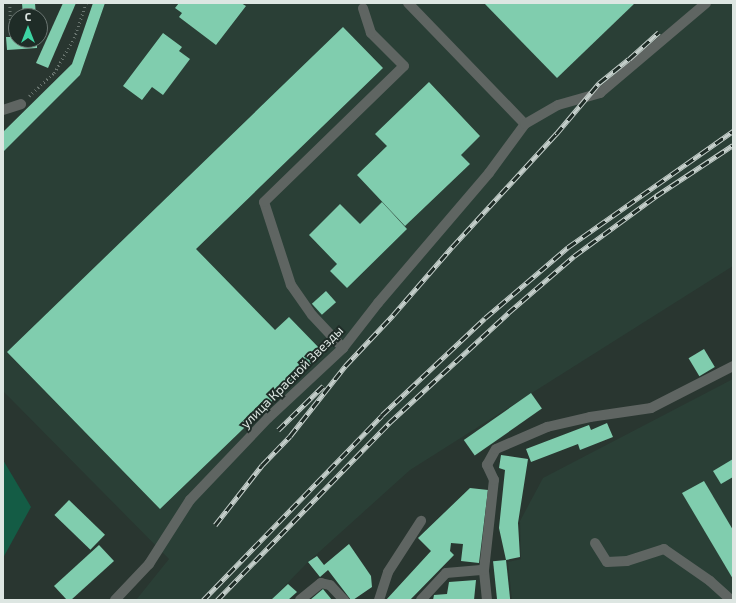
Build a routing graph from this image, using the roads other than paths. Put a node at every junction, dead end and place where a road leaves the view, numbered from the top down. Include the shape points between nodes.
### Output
1 (408, 3) edge
2 (706, 3) edge
3 (363, 8) dead end
4 (21, 104) road end
5 (3, 110) edge
6 (525, 124) junction
7 (343, 348) junction
8 (733, 366) edge
9 (421, 521) dead end
10 (595, 543) dead end
11 (484, 570) junction
12 (115, 600) edge
13 (300, 600) edge
14 (344, 600) edge
15 (379, 600) edge
16 (421, 600) edge
17 (487, 600) edge
18 (731, 600) edge

1 - 6 street
2 - 6 street via 600,93 558,105
3 - 7 street via 371,33 404,66 264,202 291,285 312,315
4 - 5 street
6 - 7 street, улица Красной Звезды via 489,173
7 - 12 street, улица Красной Звезды via 268,418 190,500 149,564
8 - 11 street via 651,408 590,417 547,427 496,448 486,465 494,480
9 - 15 street via 388,572
10 - 18 street via 607,562 627,561 664,549 710,580
11 - 16 street via 446,573
11 - 17 street
13 - 14 street via 321,583 330,585

